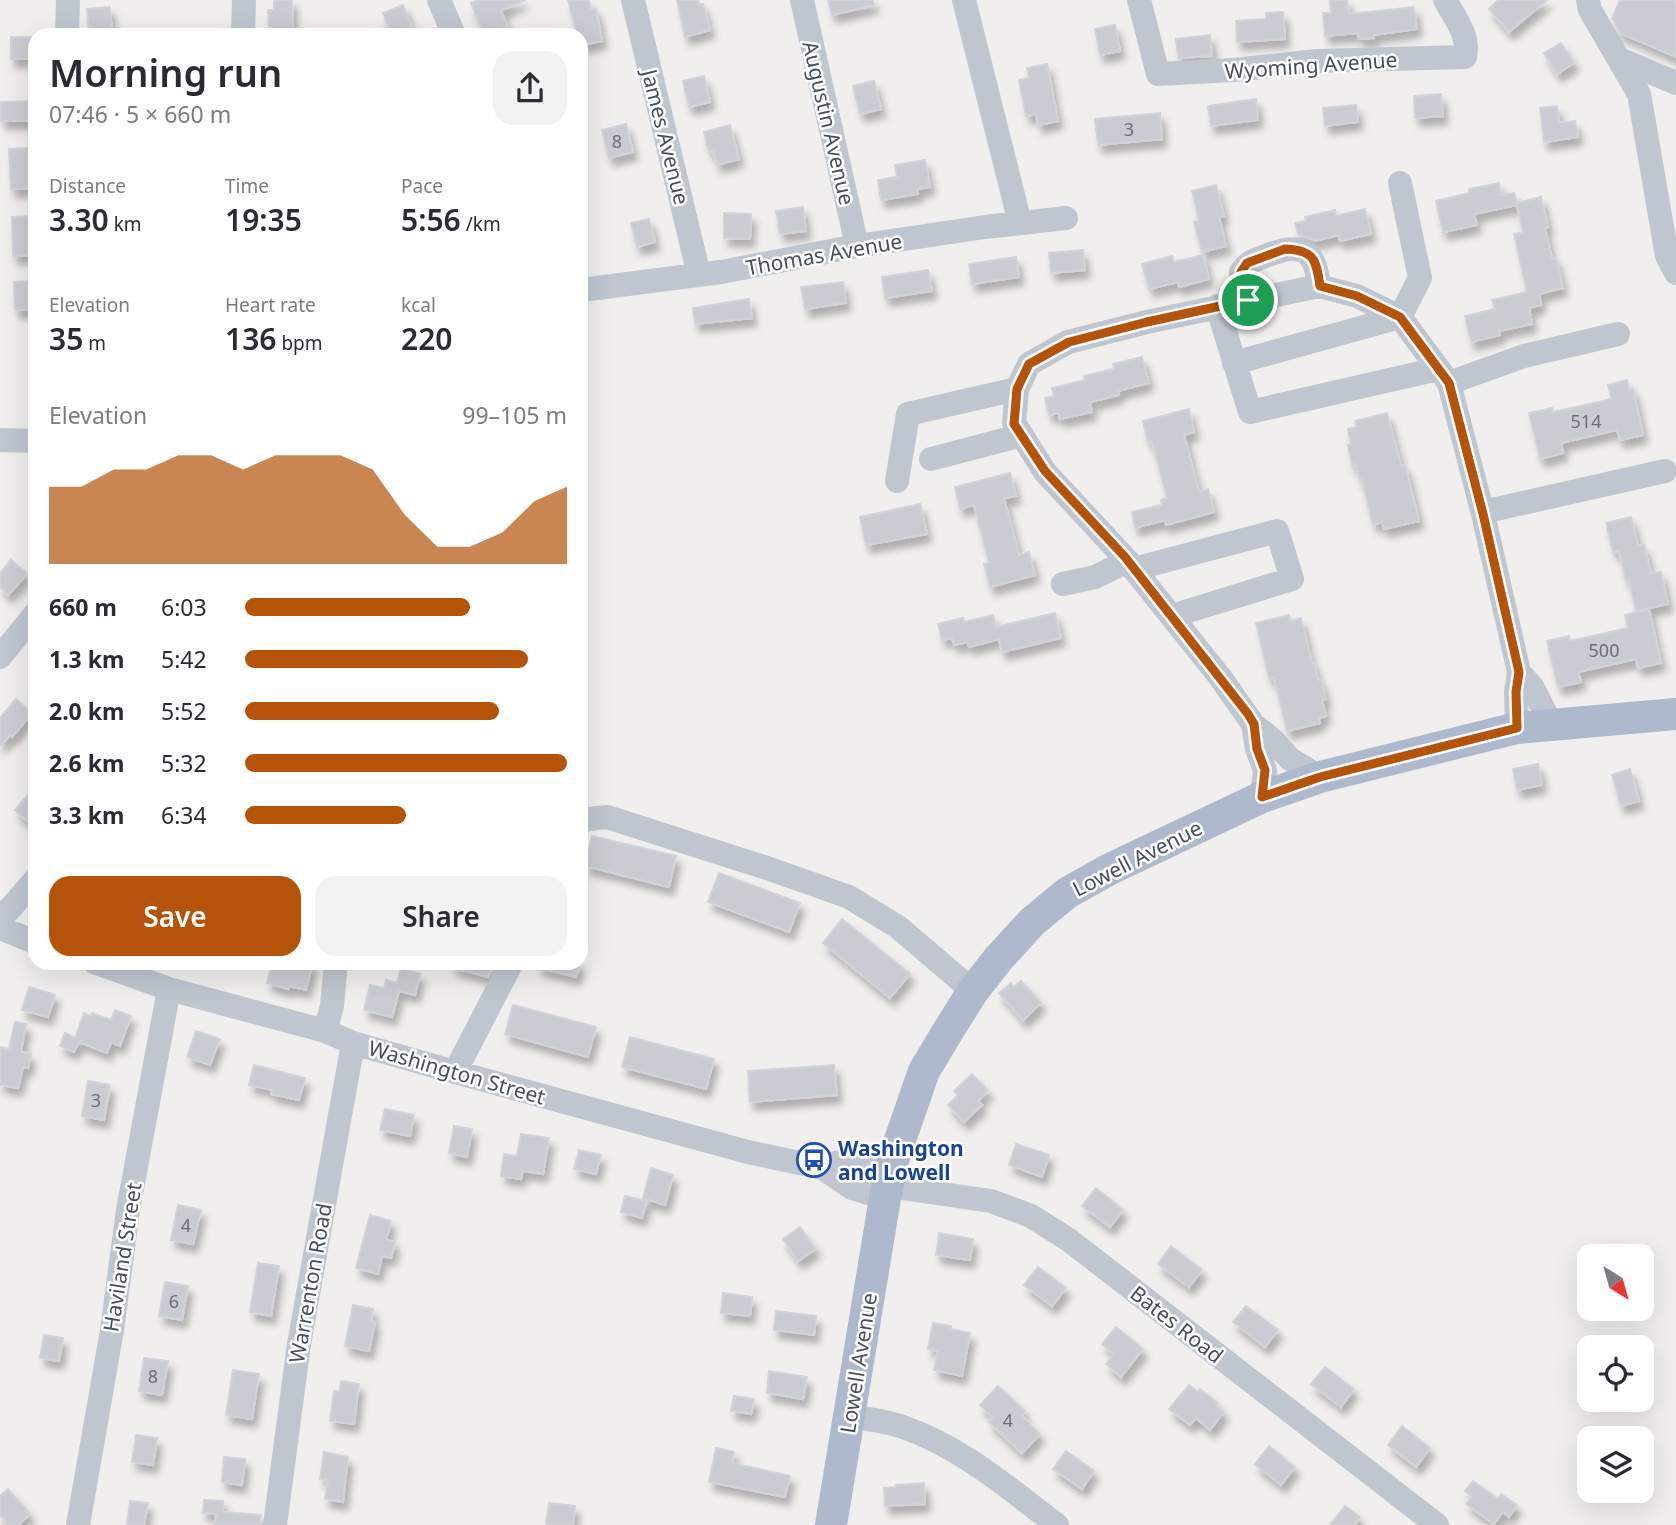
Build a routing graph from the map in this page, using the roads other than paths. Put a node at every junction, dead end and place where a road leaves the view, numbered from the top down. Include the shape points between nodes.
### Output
1 (68, 0) edge
2 (244, 0) edge
3 (439, 0) edge
4 (633, 0) edge
5 (802, 0) edge
6 (964, 0) edge
7 (1139, 0) edge
8 (1445, 0) edge
9 (1588, 0) edge
10 (67, 28) edge
11 (243, 28) edge
12 (451, 28) edge
13 (1619, 59) junction
14 (1676, 83) edge
15 (1400, 183) dead end
16 (1066, 218) dead end
17 (1020, 223) junction
18 (857, 246) junction
19 (1676, 273) edge
20 (699, 275) junction
21 (1320, 286) junction
22 (588, 289) edge
23 (1248, 300) junction
24 (1217, 306) junction
25 (1400, 317) junction
26 (1618, 334) dead end
27 (1234, 363) junction
28 (1444, 376) junction
29 (1017, 389) junction
30 (1021, 435) junction
31 (0, 440) edge
32 (28, 441) edge
33 (931, 459) dead end
34 (1665, 471) dead end
35 (897, 481) dead end
36 (1483, 512) junction
37 (1131, 565) junction
38 (1063, 584) dead end
39 (1172, 616) junction
40 (28, 623) edge
41 (0, 657) edge
42 (1519, 672) junction
43 (1676, 714) edge
44 (1254, 724) junction
45 (1551, 724) junction
46 (1517, 728) junction
47 (1320, 777) junction
48 (1262, 797) junction
49 (588, 819) edge
50 (28, 888) edge
51 (0, 920) edge
52 (0, 928) edge
53 (28, 939) edge
54 (116, 970) edge
55 (335, 970) edge
56 (508, 970) edge
57 (169, 989) junction
58 (973, 991) junction
59 (325, 1031) junction
60 (353, 1043) junction
61 (455, 1072) junction
62 (824, 1168) junction
63 (888, 1182) junction
64 (850, 1416) junction
65 (78, 1525) edge
66 (275, 1525) edge
67 (831, 1525) edge
68 (1057, 1525) edge
69 (1437, 1525) edge

1 - 10 street
2 - 11 street
3 - 12 street
4 - 20 street, James Avenue
5 - 18 street, Augustin Avenue
6 - 17 street
7 - 8 street, Wyoming Avenue via 1157,74 1317,61 1465,57 1465,37
9 - 13 street
13 - 14 street
13 - 19 street via 1639,94 1667,256
15 - 25 street via 1420,278
16 - 17 street, Thomas Avenue
17 - 18 street, Thomas Avenue
18 - 20 street, Thomas Avenue
20 - 22 street, Thomas Avenue
21 - 23 street
21 - 23 street via 1312,257 1301,249 1285,249 1247,263 1241,272
21 - 25 street via 1357,296
23 - 24 street
24 - 27 street
24 - 29 street via 1069,342 1029,364
25 - 27 street
25 - 28 street
26 - 28 street
27 - 28 street via 1250,412
28 - 36 street
29 - 30 street via 1014,424
29 - 35 street via 908,414
30 - 33 street
30 - 37 street via 1045,471
31 - 32 street
34 - 36 street
36 - 42 street
37 - 38 street
37 - 39 street
37 - 39 street via 1277,531 1292,579
39 - 44 street
40 - 41 street
42 - 45 street via 1533,688
42 - 46 street
43 - 45 main road, Lowell Avenue
44 - 47 street via 1290,759
44 - 48 street via 1265,770
45 - 46 main road, Lowell Avenue
46 - 47 main road, Lowell Avenue
47 - 48 main road, Lowell Avenue
48 - 58 main road, Lowell Avenue via 1067,893 1032,922
49 - 58 street via 607,817 849,897 898,927
50 - 51 street
52 - 53 street
54 - 57 street, Washington Street
55 - 59 street
56 - 61 street
57 - 59 street, Washington Street
57 - 65 street, Haviland Street
58 - 63 main road, Lowell Avenue via 924,1071
59 - 60 street, Washington Street
60 - 61 street, Washington Street
60 - 66 street, Warrenton Road via 299,1344
61 - 62 street, Washington Street via 748,1152
62 - 63 street, Washington Street via 852,1188
62 - 63 street, Washington Street via 841,1160 863,1159
63 - 64 main road, Lowell Avenue
63 - 69 street, Bates Road via 990,1201 1031,1216 1069,1240
64 - 67 main road, Lowell Avenue
64 - 68 street via 900,1426 946,1446

